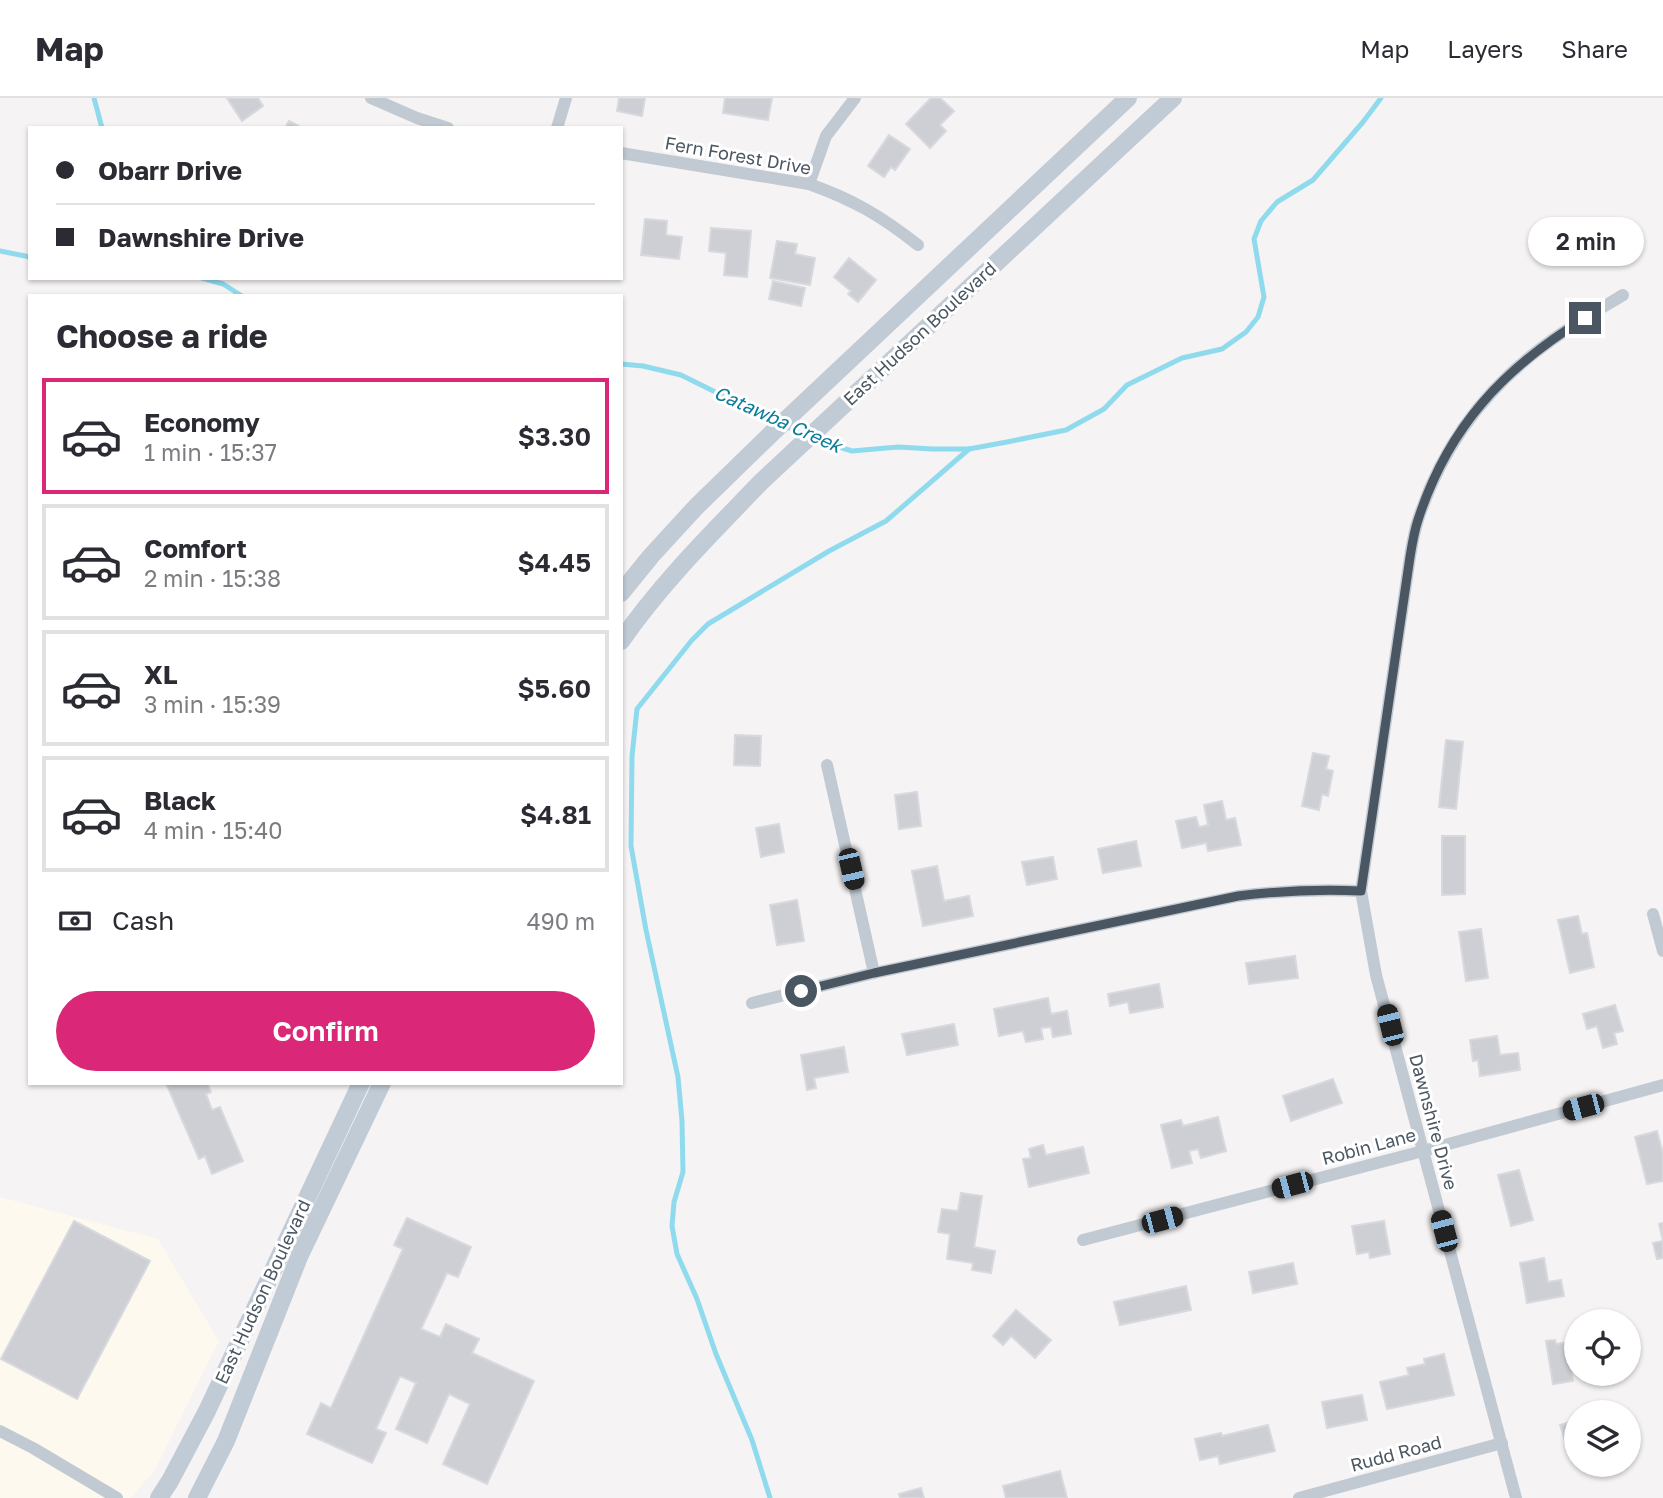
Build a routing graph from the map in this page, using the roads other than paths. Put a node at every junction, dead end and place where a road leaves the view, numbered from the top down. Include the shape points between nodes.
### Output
1 (372, 98) edge
2 (566, 98) edge
3 (855, 98) edge
4 (1128, 98) edge
5 (1172, 98) edge
6 (442, 126) edge
7 (558, 126) edge
8 (623, 153) edge
9 (809, 184) junction
10 (918, 245) dead end
11 (1623, 295) dead end
12 (623, 591) edge
13 (623, 637) edge
14 (827, 765) dead end
15 (1361, 891) junction
16 (1653, 914) dead end
17 (1663, 951) edge
18 (874, 973) junction
19 (752, 1003) dead end
20 (1663, 1084) edge
21 (360, 1085) edge
22 (381, 1085) edge
23 (1423, 1151) junction
24 (1083, 1240) dead end
25 (0, 1431) edge
26 (1502, 1443) junction
27 (117, 1498) edge
28 (159, 1498) edge
29 (197, 1498) edge
30 (1299, 1498) edge
31 (1516, 1498) edge

1 - 6 street
2 - 7 street
3 - 9 street via 826,136
4 - 12 main road, East Hudson Boulevard via 696,507
5 - 13 main road, East Hudson Boulevard via 761,482 666,582
8 - 9 street, Fern Forest Drive
9 - 10 street, Fern Forest Drive via 874,212
11 - 15 street, Dawnshire Drive via 1508,375 1467,420 1434,477 1410,557
14 - 18 street
15 - 18 street via 1238,896
15 - 23 street, Dawnshire Drive via 1376,975
16 - 17 street
18 - 19 street
20 - 23 street, Robin Lane
21 - 28 main road, East Hudson Boulevard via 207,1411
22 - 29 main road, East Hudson Boulevard via 299,1257 226,1441
23 - 24 street, Robin Lane
23 - 26 street, Dawnshire Drive
25 - 27 street
26 - 30 street, Rudd Road
26 - 31 street, Dawnshire Drive

